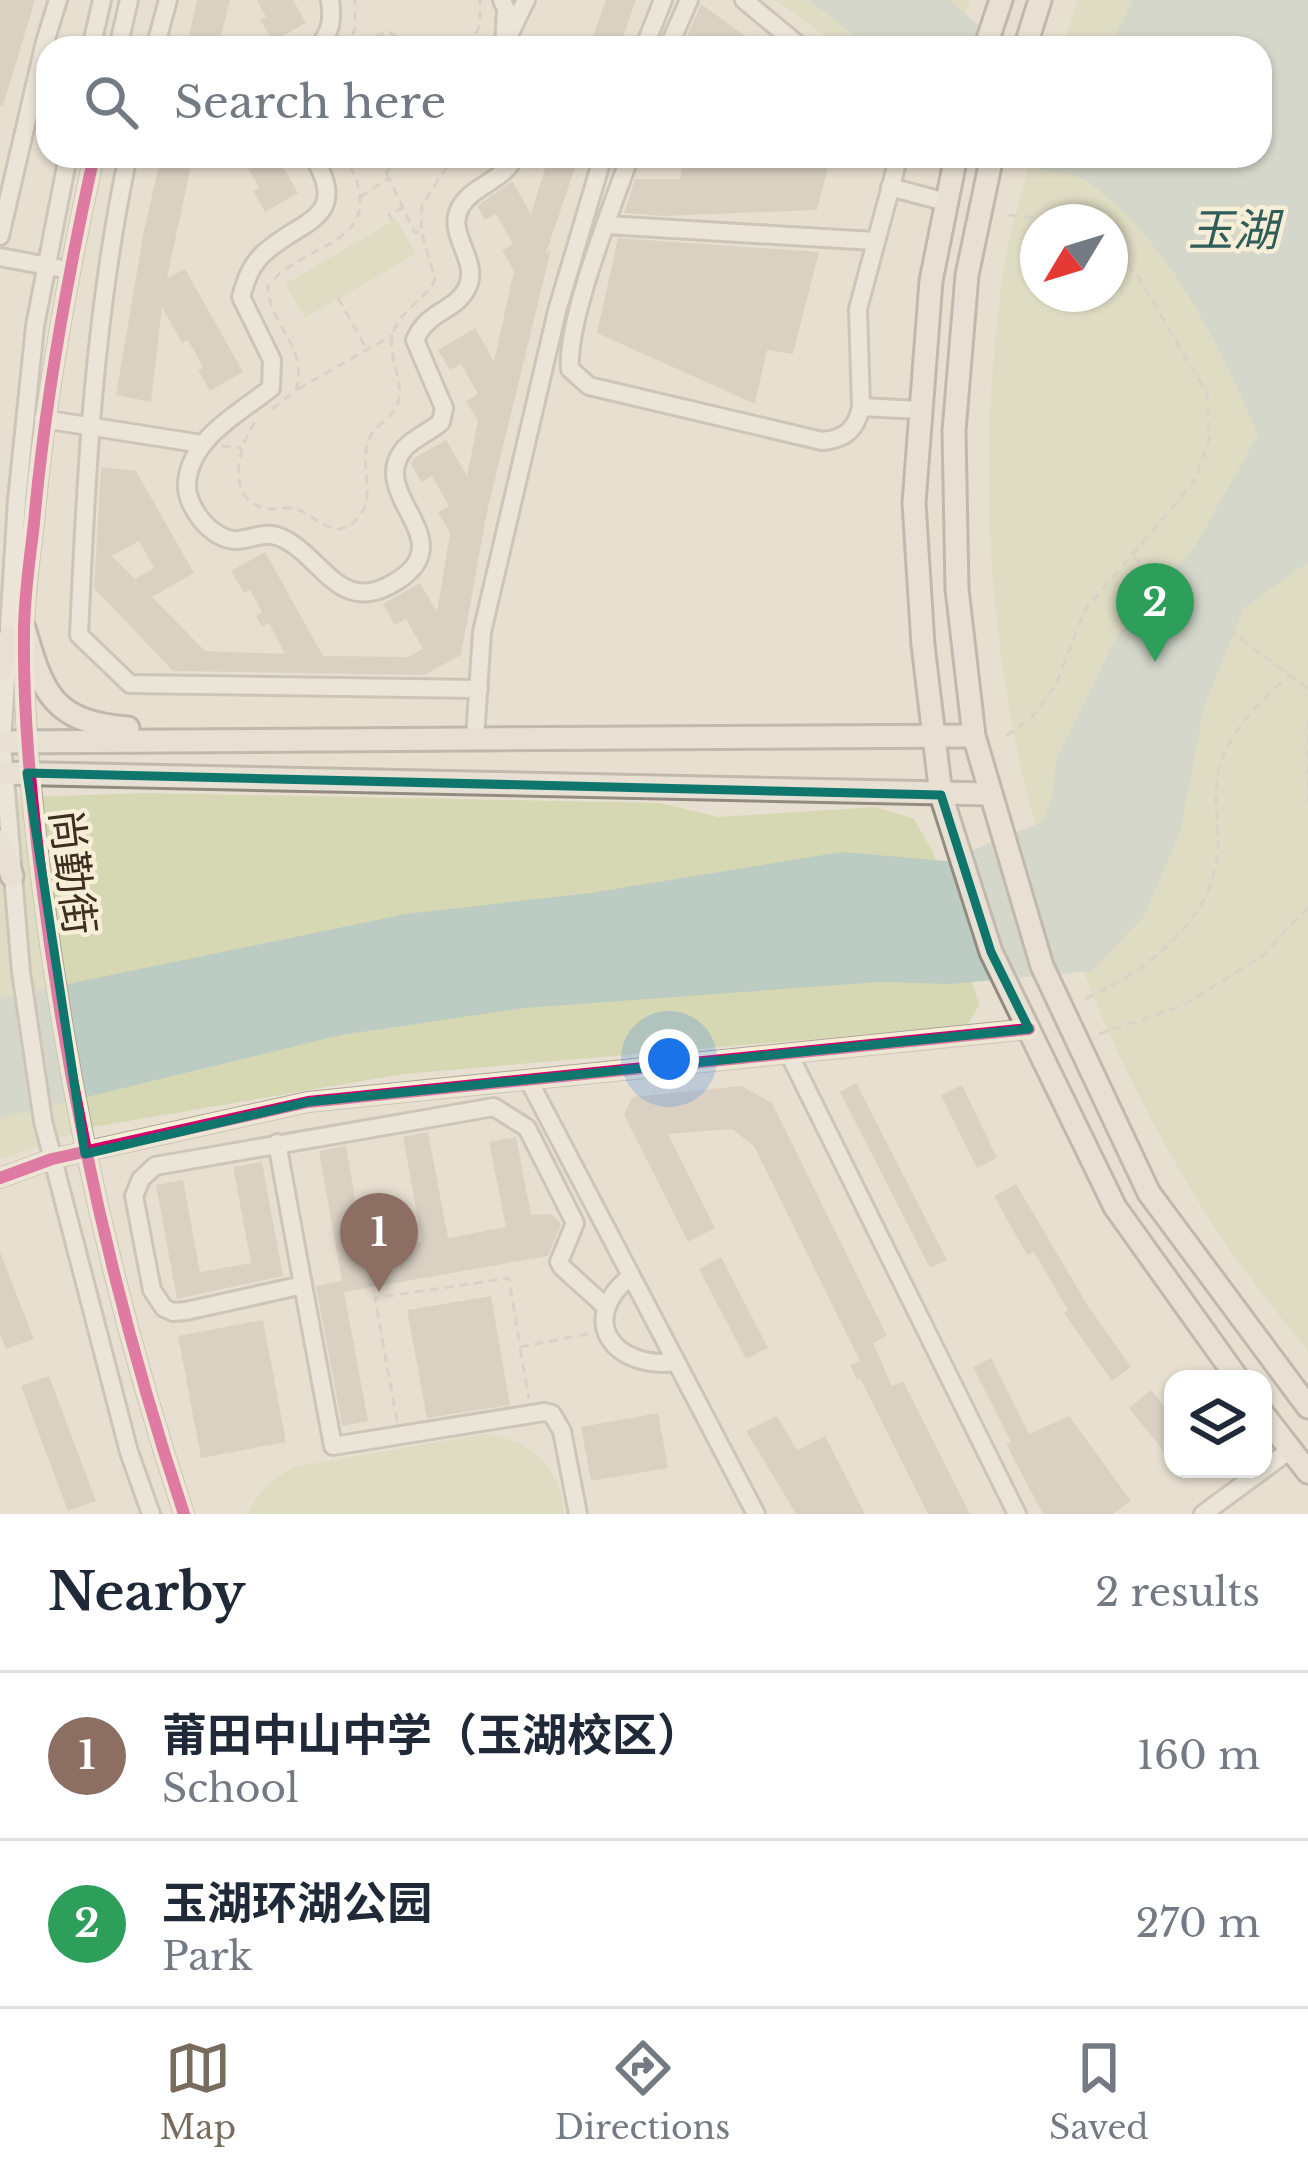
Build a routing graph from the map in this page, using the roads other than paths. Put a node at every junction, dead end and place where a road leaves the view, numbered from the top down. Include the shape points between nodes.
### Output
1 (58, 0) edge
2 (101, 0) edge
3 (129, 0) edge
4 (168, 0) edge
5 (330, 0) edge
6 (502, 0) edge
7 (526, 0) edge
8 (663, 0) edge
9 (689, 0) edge
10 (744, 0) edge
11 (1001, 0) edge
12 (1040, 0) edge
13 (47, 36) edge
14 (94, 36) edge
15 (121, 36) edge
16 (158, 36) edge
17 (324, 36) edge
18 (504, 36) edge
19 (509, 36) edge
20 (649, 36) edge
21 (673, 36) edge
22 (788, 36) edge
23 (989, 36) edge
24 (1028, 36) edge
25 (36, 81) edge
26 (66, 168) edge
27 (91, 168) edge
28 (126, 168) edge
29 (320, 168) edge
30 (509, 168) edge
31 (599, 168) edge
32 (626, 168) edge
33 (896, 168) edge
34 (953, 168) edge
35 (989, 168) edge
36 (890, 188) junction
37 (946, 202) junction
38 (607, 225) junction
39 (0, 236) edge
40 (874, 241) junction
41 (0, 257) edge
42 (47, 266) junction
43 (68, 271) junction
44 (861, 407) junction
45 (920, 410) junction
46 (44, 419) junction
47 (88, 426) junction
48 (202, 444) junction
49 (17, 632) junction
50 (0, 670) edge
51 (478, 689) junction
52 (935, 735) junction
53 (974, 736) junction
54 (254, 737) junction
55 (475, 738) junction
56 (26, 739) junction
57 (1, 742) edge
58 (11, 773) edge
59 (991, 794) junction
60 (941, 795) junction
61 (0, 841) edge
62 (12, 876) junction
63 (1028, 1029) junction
64 (790, 1056) junction
65 (529, 1081) junction
66 (277, 1143) junction
67 (85, 1154) junction
68 (52, 1159) junction
69 (0, 1178) edge
70 (631, 1276) junction
71 (303, 1285) junction
72 (605, 1306) junction
73 (676, 1361) junction
74 (1232, 1370) edge
75 (1308, 1407) edge
76 (1272, 1426) edge
77 (1290, 1450) junction
78 (1308, 1472) edge
79 (151, 1514) edge
80 (184, 1514) edge
81 (578, 1514) edge
82 (756, 1514) edge
83 (1017, 1514) edge
84 (1203, 1514) edge

1 - 13 street
2 - 14 street
3 - 15 street
4 - 16 street
5 - 17 street
6 - 18 street
7 - 19 street
8 - 20 street
9 - 21 street
10 - 22 street
11 - 23 main road
12 - 24 main road
25 - 39 street
26 - 42 street, 尚勤街
27 - 43 street, 尚勤街
28 - 47 street
29 - 48 street via 328,196 322,210 262,254 242,297 272,360 271,388
30 - 48 street via 463,202 456,228 467,287 423,322 415,340 444,408 441,422 399,456 399,495 422,549 406,574 370,594 342,590 274,534 216,534 196,514 186,485
31 - 51 street via 517,480 482,632
32 - 38 street
33 - 36 street
34 - 37 main road
35 - 53 main road via 967,275 954,430 957,589
36 - 37 street
36 - 40 street
37 - 45 main road
38 - 40 street
38 - 44 street via 569,358 589,386 822,442 847,435
40 - 44 street via 858,309
41 - 42 street
42 - 43 street
42 - 49 street, 尚勤街 via 17,500
43 - 46 street, 尚勤街
44 - 45 street
45 - 52 main road via 914,535
46 - 47 street
46 - 49 street, 尚勤街
47 - 48 street
47 - 51 street via 79,635 130,684
49 - 50 main road
49 - 54 main road via 52,700 75,716
49 - 56 street, 尚勤街
49 - 57 street, 尚勤街
51 - 55 street
52 - 53 main road
52 - 55 main road
52 - 60 main road
53 - 59 main road
54 - 55 main road
54 - 56 main road
56 - 57 main road
56 - 58 street, 尚勤街
57 - 58 street, 尚勤街
58 - 60 main road
58 - 62 street, 尚勤街
58 - 67 street, 尚勤街
59 - 60 main road
59 - 75 main road via 1042,966 1149,1193
60 - 63 main road via 991,952
61 - 62 main road
62 - 68 street, 尚勤街
63 - 64 street
63 - 74 main road via 1115,1207
64 - 65 street
64 - 83 street
65 - 67 street via 308,1102
65 - 70 street
66 - 71 street
66 - 71 street via 155,1166 134,1196 152,1290 164,1308 186,1311
66 - 72 street via 494,1107 506,1112 527,1128 575,1222 562,1268
67 - 68 street
67 - 80 street, 尚勤街 via 114,1287
68 - 69 street
68 - 79 street, 尚勤街
70 - 72 street
70 - 73 street
71 - 81 street via 333,1446 544,1412 557,1420
72 - 73 street via 606,1330 622,1354
73 - 82 street
76 - 77 main road
77 - 78 main road
77 - 84 street

